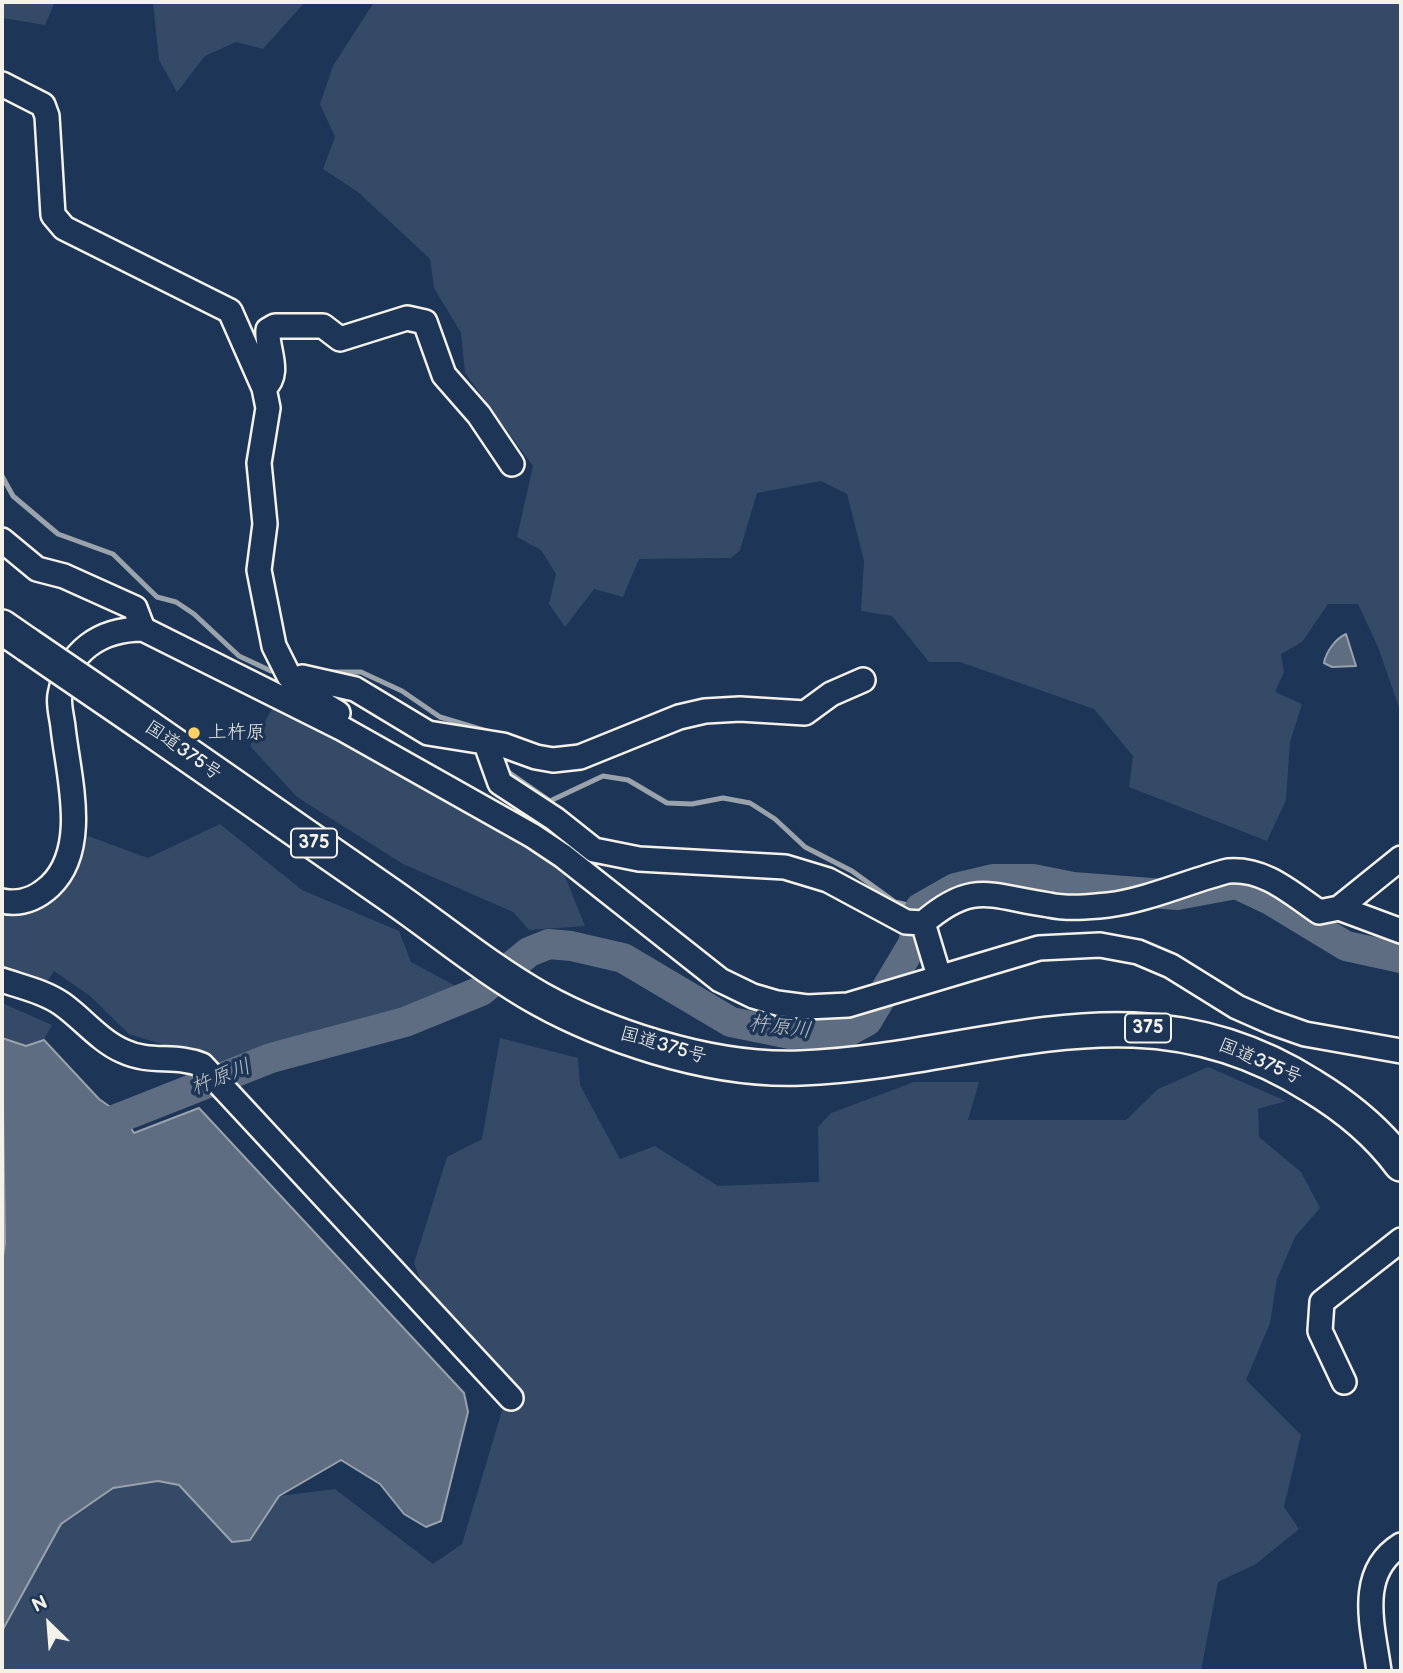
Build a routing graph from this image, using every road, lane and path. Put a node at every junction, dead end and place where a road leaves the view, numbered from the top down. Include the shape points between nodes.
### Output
1 (2, 84) edge
2 (264, 388) junction
3 (512, 464) dead end
4 (2, 540) edge
5 (143, 629) junction
6 (15, 636) edge
7 (288, 673) junction
8 (863, 680) dead end
9 (343, 729) junction
10 (494, 744) junction
11 (1401, 858) edge
12 (2, 901) edge
13 (1339, 908) junction
14 (923, 923) junction
15 (1401, 931) edge
16 (939, 976) junction
17 (2, 980) edge
18 (1401, 1051) edge
19 (1399, 1156) edge
20 (1401, 1240) edge
21 (1343, 1382) dead end
22 (511, 1398) dead end
23 (1401, 1545) edge
24 (1379, 1671) edge

1 - 2 street via 43,105 53,215 64,228 230,311
2 - 3 street via 270,382 273,364 268,330 275,326 323,326 340,339 407,318 425,322 444,375 479,415
2 - 7 street via 268,408 259,463 265,524 259,570 274,646
4 - 5 street via 37,569 135,608
5 - 9 street
5 - 12 street via 107,633 81,650 71,665 60,696 73,822 67,860 57,879 35,899
6 - 19 highway, 国道375号 / 375, bridge via 539,998 638,1041 754,1068 856,1064 1055,1031 1145,1028 1220,1042 1290,1071 1359,1120
7 - 9 street via 301,690 331,706 345,720
7 - 10 street via 355,689 428,733
8 - 10 street via 831,694 805,713 705,711 580,757 553,760
9 - 16 street via 533,836 720,980 753,996 807,1007 848,1005
10 - 14 street via 499,783 594,850 639,859 785,867 828,880 906,922
11 - 13 street
13 - 14 street via 1318,912 1268,877 1245,869 1111,904 1049,906 975,893
13 - 15 street
14 - 16 street
16 - 18 street via 1039,948 1100,945 1171,966 1237,1007 1282,1026
17 - 22 street via 54,999 130,1054 158,1060 185,1058 202,1065
20 - 21 street via 1322,1302 1320,1331
23 - 24 street via 1382,1559 1370,1593

